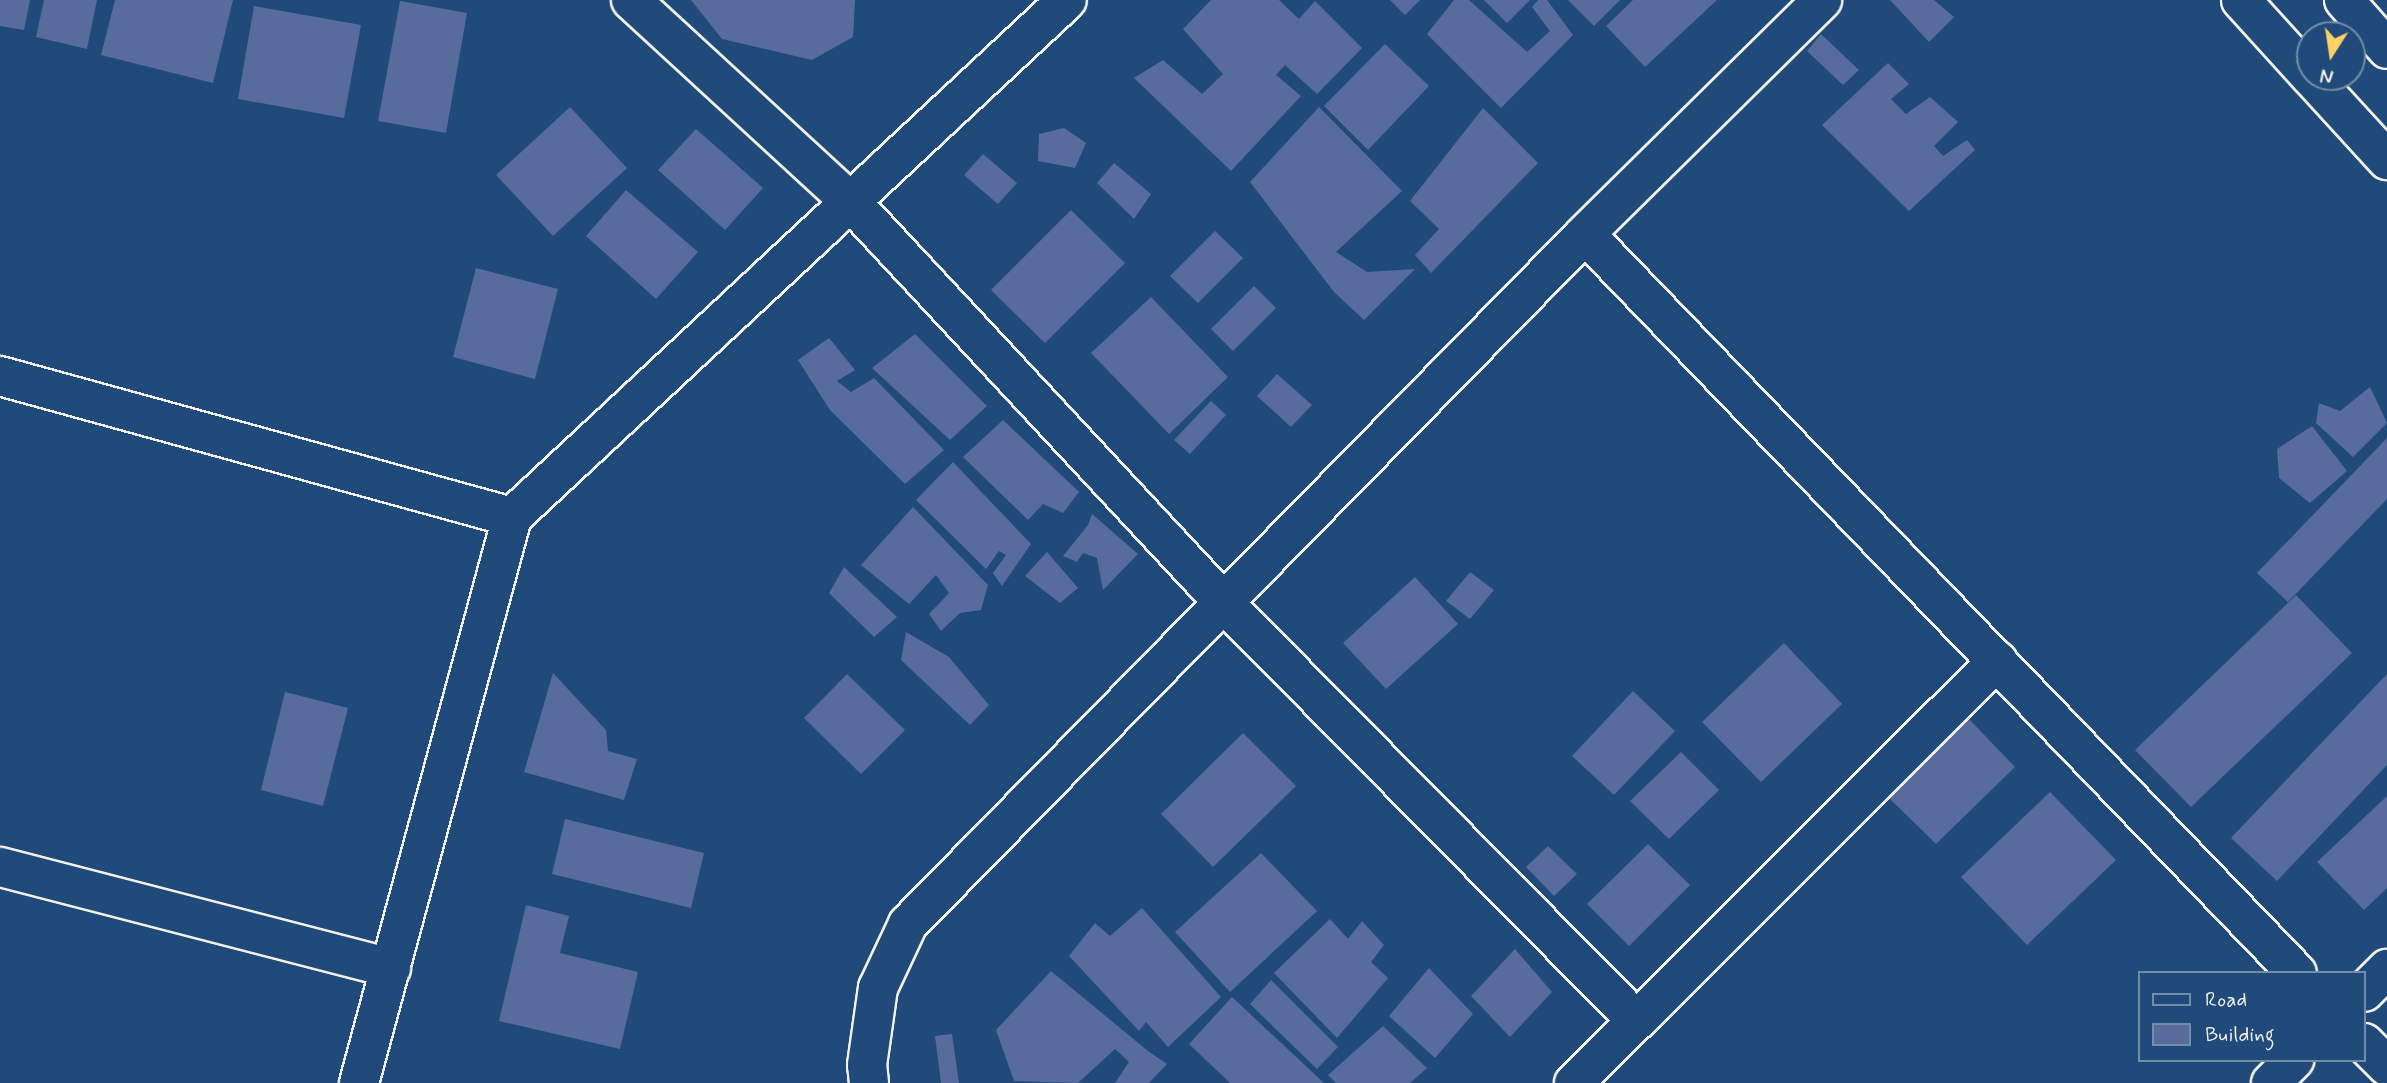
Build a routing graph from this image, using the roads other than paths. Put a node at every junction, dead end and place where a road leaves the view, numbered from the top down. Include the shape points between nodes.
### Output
1 (631, 0) edge
2 (1067, 0) edge
3 (1822, 0) edge
4 (2241, 0) edge
5 (2343, 0) edge
6 (2387, 49) edge
7 (2296, 60) edge
8 (2325, 91) edge
9 (2387, 160) edge
10 (852, 203) junction
11 (1584, 234) junction
12 (0, 376) edge
13 (512, 517) junction
14 (1226, 605) junction
15 (1997, 661) junction
16 (0, 867) edge
17 (391, 968) junction
18 (2387, 969) edge
19 (2295, 971) edge
20 (2366, 990) edge
21 (1636, 1020) junction
22 (2366, 1045) edge
23 (2292, 1062) edge
24 (2387, 1066) edge
25 (359, 1083) edge
26 (869, 1083) edge
27 (1574, 1083) edge
28 (2271, 1083) edge

1 - 10 street
2 - 10 street
3 - 11 street
4 - 7 street
5 - 6 street
8 - 9 street
10 - 13 street
10 - 14 street
11 - 14 street
11 - 15 street
12 - 13 street
13 - 17 street
14 - 21 street
14 - 26 street via 908,924 878,988 867,1065
15 - 19 street
15 - 21 street
16 - 17 street
17 - 25 street
18 - 20 street
21 - 27 street
22 - 24 street
23 - 28 street

